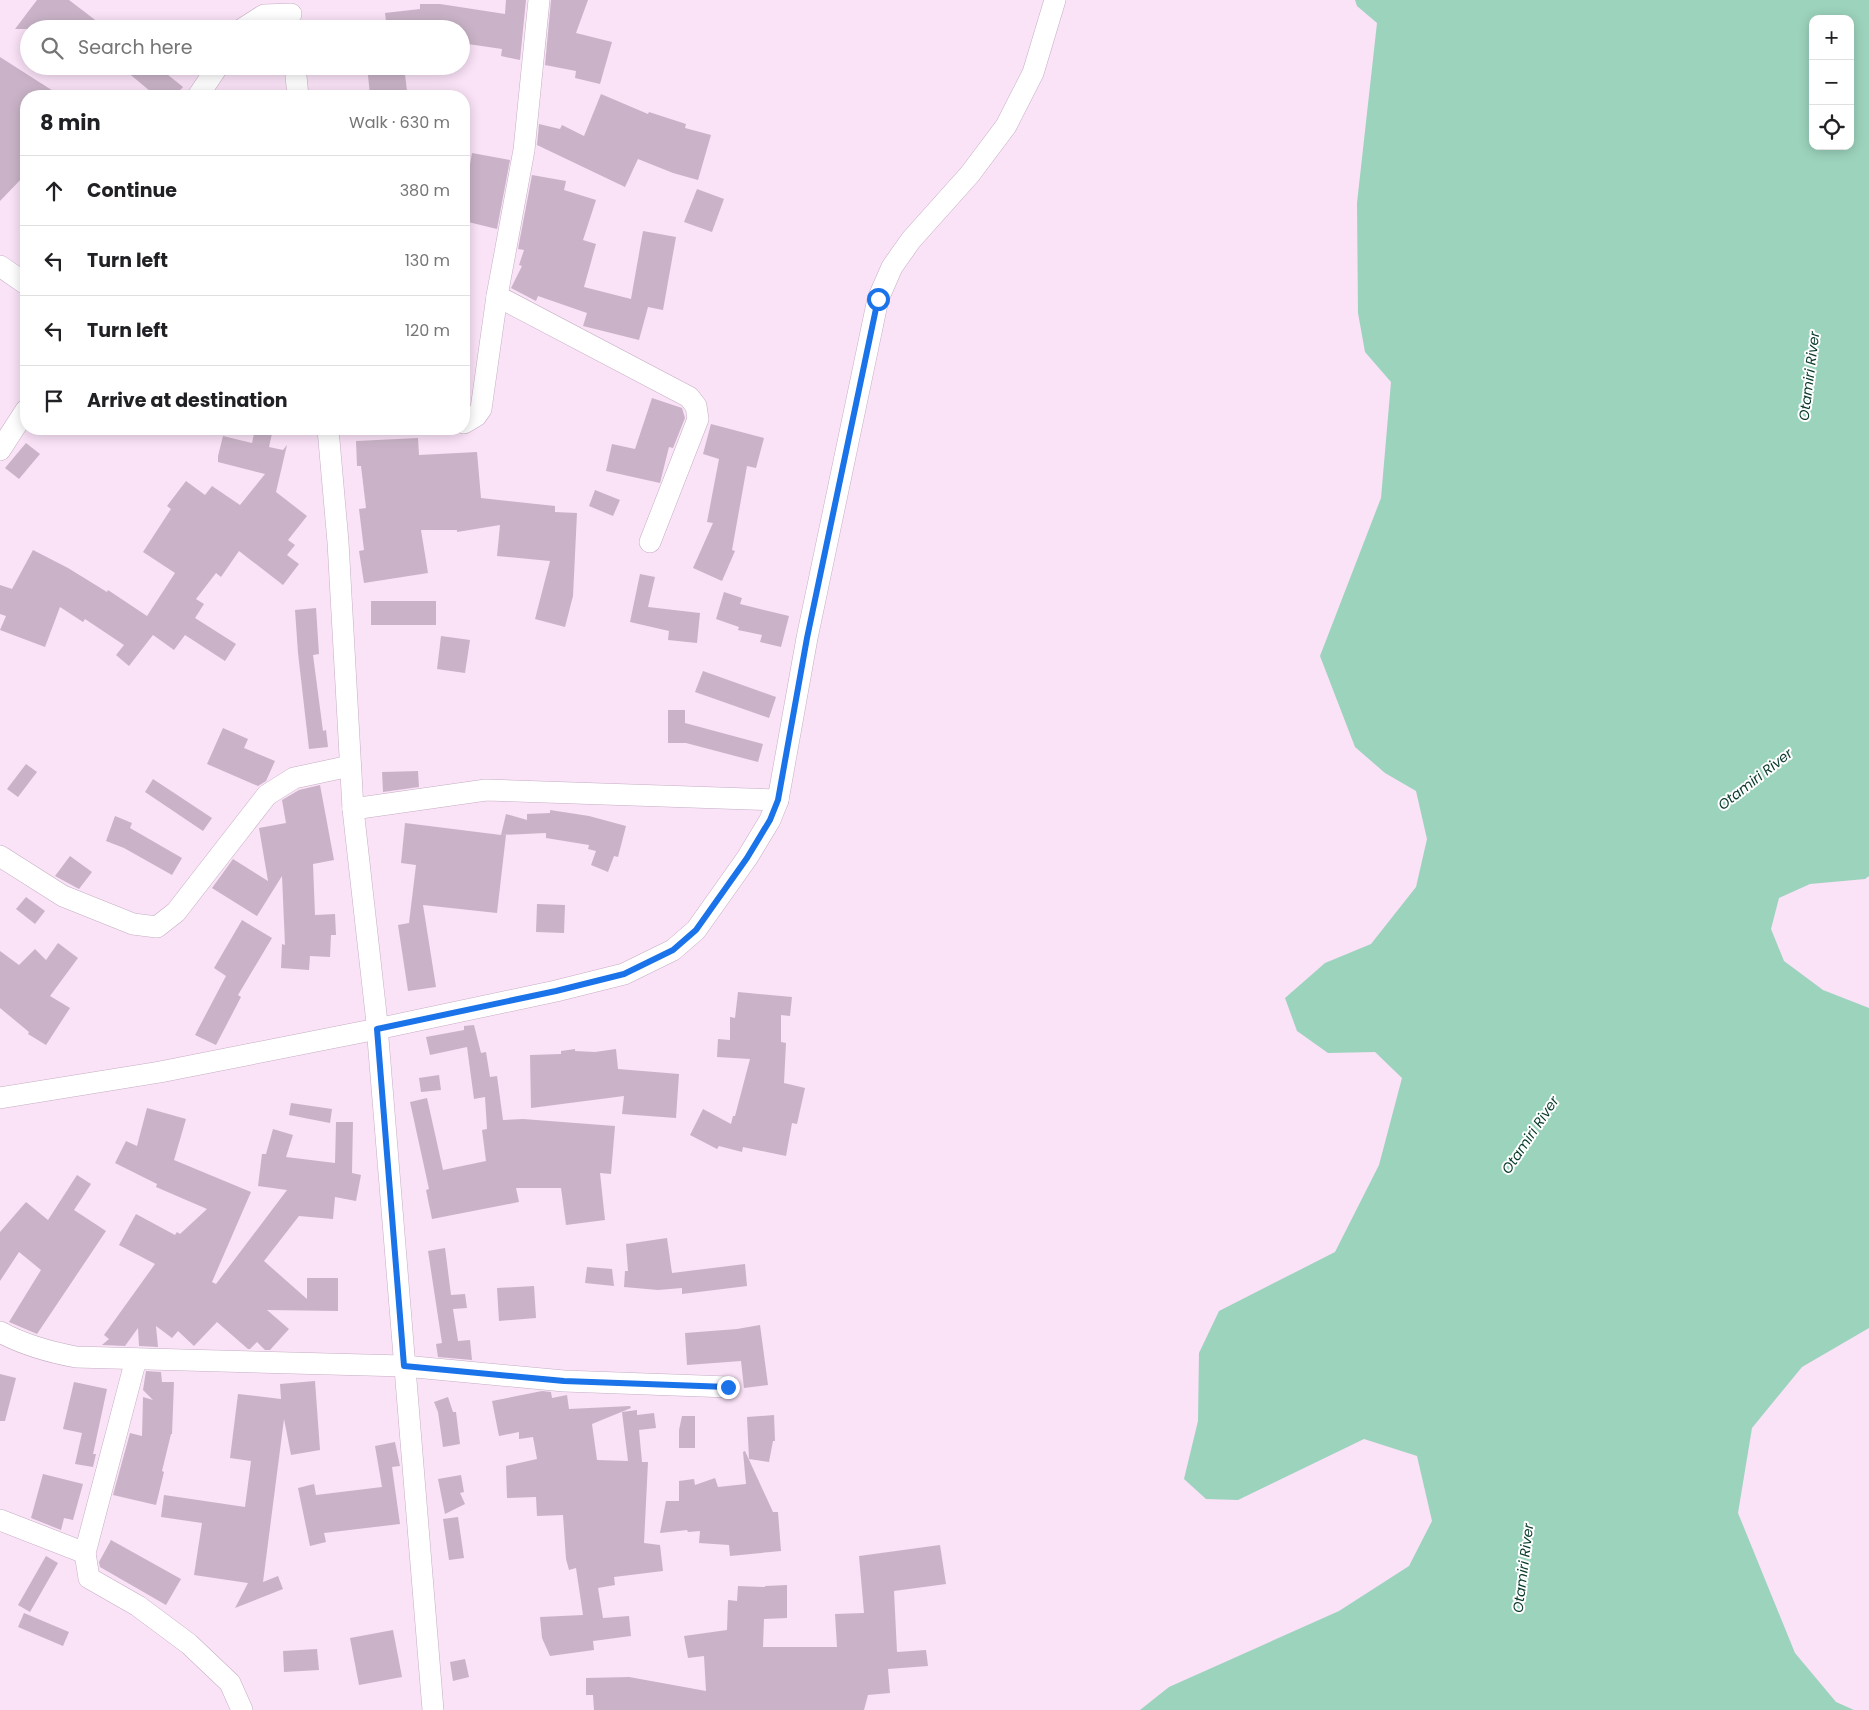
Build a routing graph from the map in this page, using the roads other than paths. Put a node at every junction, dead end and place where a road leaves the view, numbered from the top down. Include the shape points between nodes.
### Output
1 (539, 0) edge
2 (1055, 0) edge
3 (291, 14) edge
4 (256, 20) edge
5 (212, 75) edge
6 (296, 75) edge
7 (202, 90) edge
8 (297, 90) edge
9 (0, 266) edge
10 (20, 280) edge
11 (498, 296) junction
12 (20, 419) edge
13 (470, 420) edge
14 (329, 435) edge
15 (0, 450) edge
16 (650, 542) dead end
17 (350, 766) junction
18 (778, 800) junction
19 (353, 809) junction
20 (0, 856) edge
21 (377, 1029) junction
22 (0, 1098) edge
23 (0, 1332) edge
24 (136, 1359) junction
25 (404, 1366) junction
26 (728, 1387) dead end
27 (0, 1520) edge
28 (85, 1553) junction
29 (242, 1710) edge
30 (433, 1710) edge

1 - 11 street via 524,150
2 - 18 street via 1034,73 1006,126 970,174 911,240 892,268 878,299 807,638
3 - 4 street via 264,15
5 - 7 street
6 - 8 street
9 - 10 street
11 - 13 street via 481,409
11 - 16 street via 689,397 696,406 698,419
12 - 15 street
14 - 17 street via 338,542
17 - 19 street
17 - 20 street via 294,778 267,795 176,912 157,927 132,924 63,896
18 - 19 street via 486,790
18 - 21 street via 747,858 696,930 673,950 624,974
19 - 21 street
21 - 22 street via 160,1072
21 - 25 street
23 - 24 street via 44,1351 76,1357
24 - 25 street
24 - 28 street
25 - 26 street via 564,1381
25 - 30 street
27 - 28 street
28 - 29 street via 89,1578 138,1606 188,1644 230,1683

